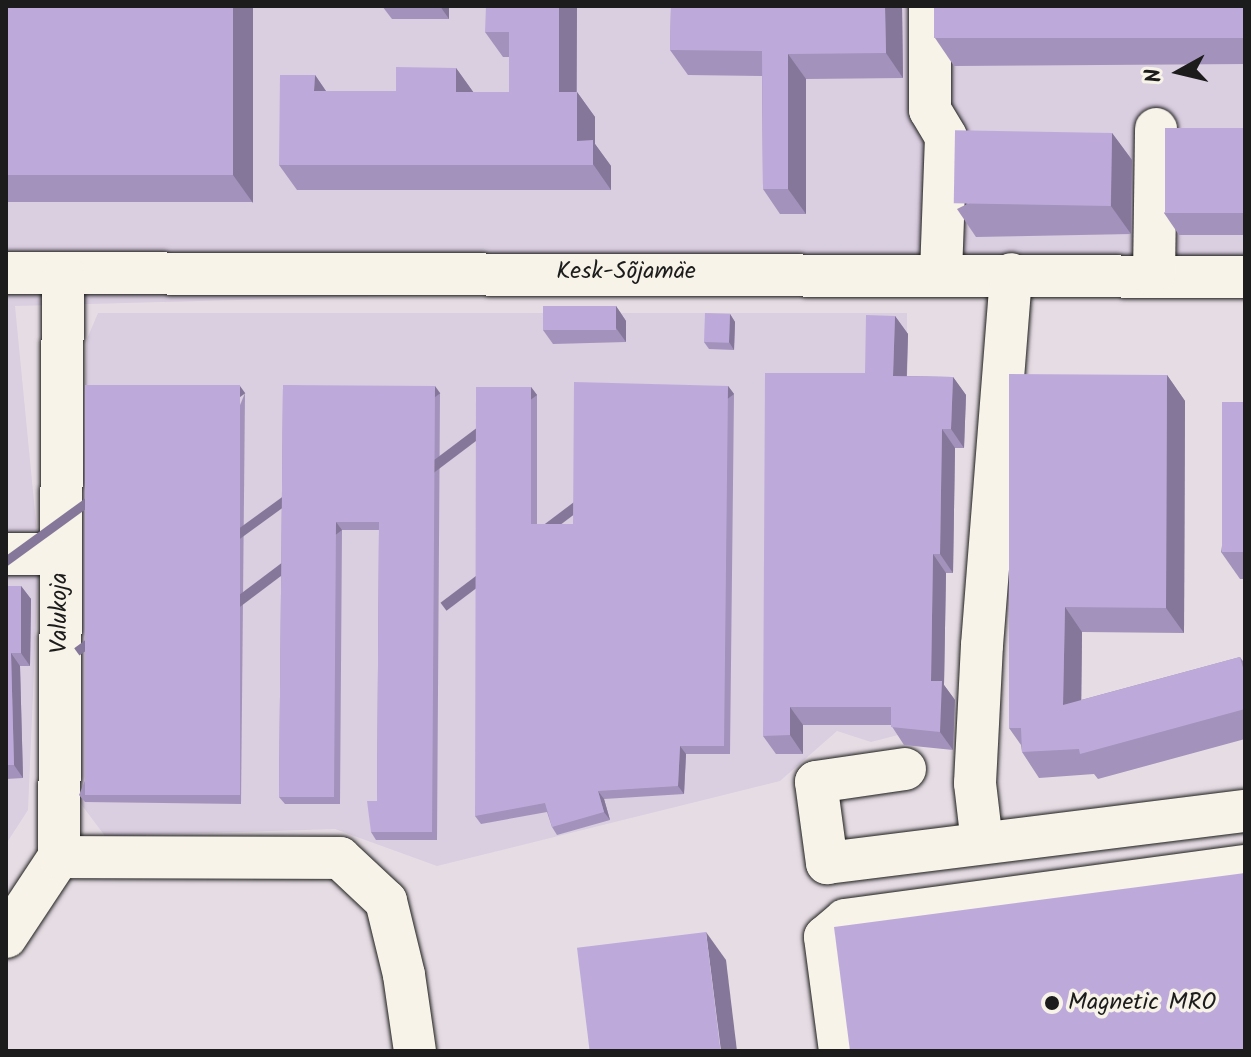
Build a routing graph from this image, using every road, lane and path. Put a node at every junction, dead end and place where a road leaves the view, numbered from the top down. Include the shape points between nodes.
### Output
1 (930, 6) edge
2 (1156, 129) dead end
3 (6, 273) edge
4 (63, 273) junction
5 (941, 274) junction
6 (1011, 274) junction
7 (1154, 276) junction
8 (1245, 277) edge
9 (6, 554) edge
10 (61, 554) junction
11 (905, 769) dead end
12 (1245, 811) edge
13 (982, 843) junction
14 (59, 857) junction
15 (1245, 866) edge
16 (6, 937) edge
17 (415, 1051) edge
18 (840, 1051) edge

1 - 5 street via 930,110 946,137
2 - 7 street
3 - 4 street, Kesk-Sõjamäe
4 - 5 street, Kesk-Sõjamäe
4 - 10 street, Valukoja
5 - 6 street, Kesk-Sõjamäe
6 - 7 street, Kesk-Sõjamäe
6 - 13 street via 982,645 975,783
7 - 8 street, Kesk-Sõjamäe
9 - 10 street
10 - 14 street, Valukoja
11 - 13 street via 816,782 827,863
12 - 13 street
14 - 16 street
14 - 17 street via 340,858 386,901
15 - 18 street via 845,920 825,937

